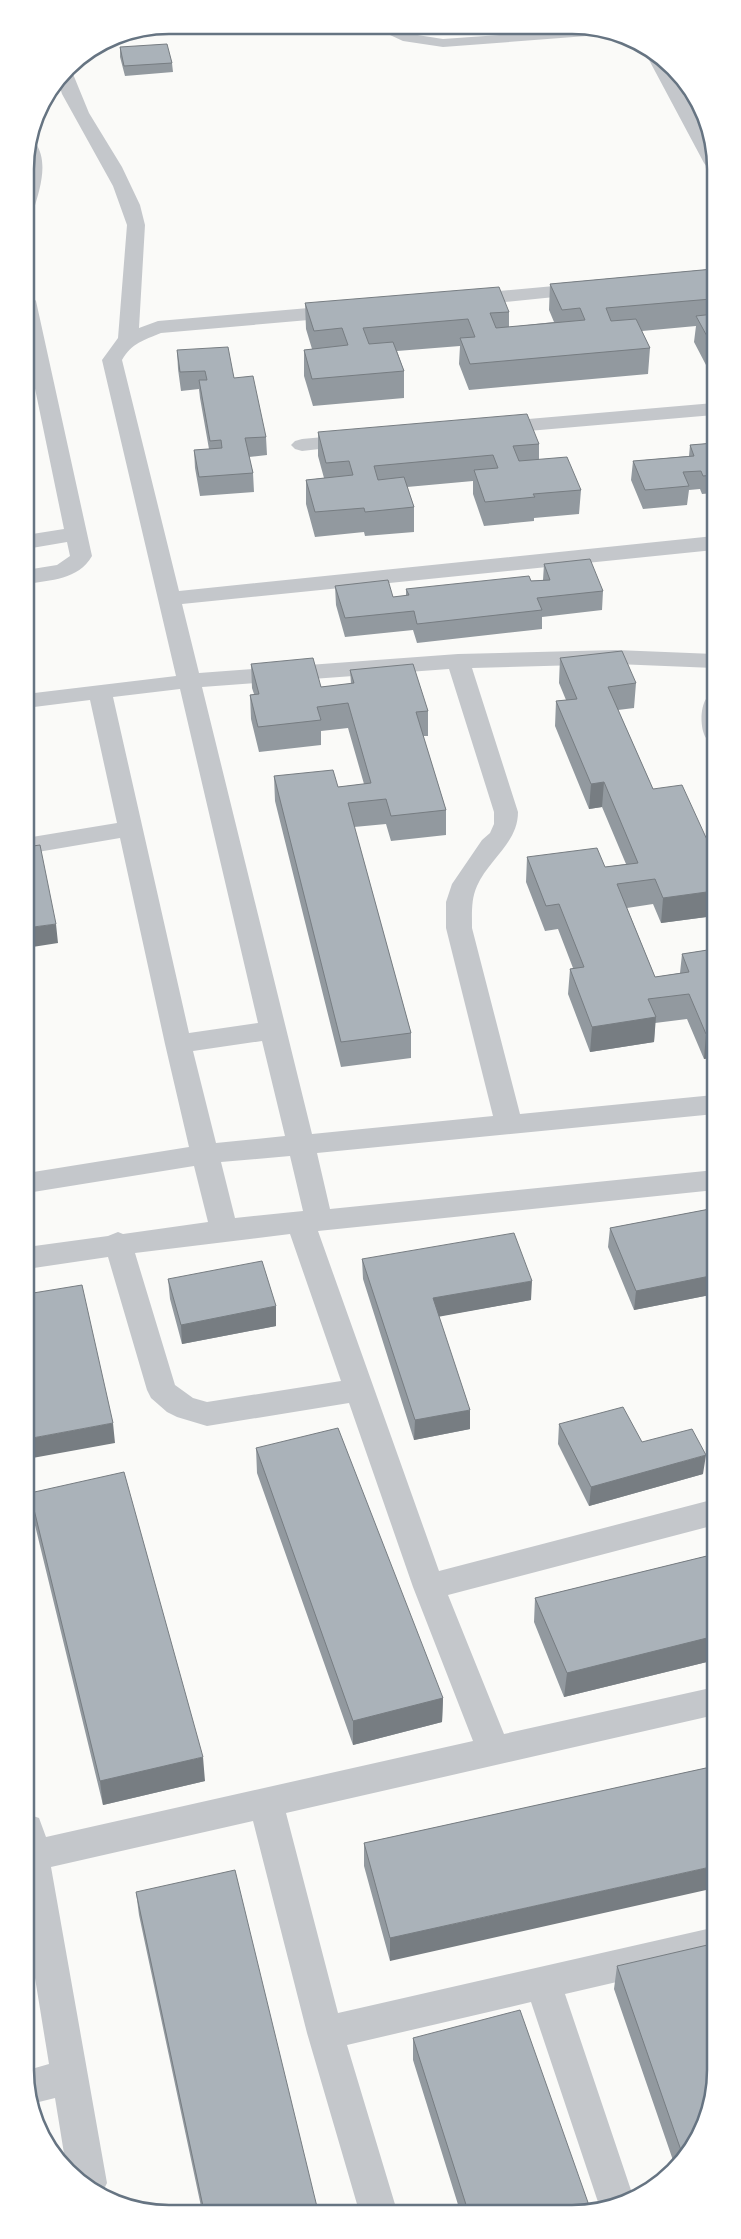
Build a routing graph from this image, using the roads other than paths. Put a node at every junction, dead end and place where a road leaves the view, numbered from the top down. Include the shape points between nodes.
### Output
1 (399, 34) edge
2 (576, 34) edge
3 (662, 68) edge
4 (66, 81) edge
5 (706, 150) edge
6 (604, 287) edge
7 (446, 302) edge
8 (367, 309) edge
9 (34, 338) edge
10 (128, 339) junction
11 (707, 410) edge
12 (469, 430) edge
13 (371, 439) edge
14 (302, 445) dead end
15 (77, 534) junction
16 (34, 541) edge
17 (707, 544) edge
18 (34, 576) edge
19 (168, 599) junction
20 (458, 661) junction
21 (707, 661) edge
22 (189, 681) junction
23 (100, 692) junction
24 (34, 700) edge
25 (130, 829) junction
26 (34, 845) edge
27 (272, 1030) junction
28 (178, 1044) junction
29 (707, 1106) edge
30 (510, 1124) junction
31 (300, 1143) junction
32 (205, 1154) junction
33 (34, 1181) edge
34 (707, 1181) edge
35 (310, 1220) junction
36 (224, 1230) junction
37 (118, 1243) junction
38 (34, 1257) edge
39 (360, 1390) junction
40 (707, 1514) edge
41 (429, 1587) junction
42 (707, 1703) edge
43 (494, 1751) junction
44 (266, 1803) junction
45 (34, 1846) edge
46 (34, 1876) edge
47 (707, 1945) edge
48 (542, 1983) junction
49 (325, 2033) junction
50 (69, 2077) junction
51 (35, 2086) edge
52 (87, 2178) edge
53 (615, 2198) edge
54 (376, 2205) edge

1 - 2 lane via 443,43
3 - 5 street
4 - 10 street via 76,108 121,182 134,210 136,241
6 - 7 street
8 - 10 street via 158,327
9 - 15 street
10 - 19 street via 112,360 114,373
11 - 12 street
13 - 14 street
15 - 16 street
15 - 18 street via 81,556 74,565 59,572
17 - 19 street
19 - 22 street
20 - 21 street via 636,657
20 - 22 street
20 - 30 street via 506,812 501,836 465,884 459,902 459,928
22 - 23 street
22 - 27 street
23 - 24 street
23 - 25 street
25 - 26 street
25 - 28 street
27 - 28 street
27 - 31 street
28 - 32 street
29 - 30 street
30 - 31 street
31 - 32 street
31 - 35 street
32 - 33 street
32 - 36 street
34 - 35 street
35 - 36 street
35 - 39 street
36 - 37 street
37 - 38 street
37 - 39 street via 162,1390 173,1402 207,1414
39 - 41 street
40 - 41 street
41 - 43 street
42 - 43 street
43 - 44 street
44 - 45 street
44 - 49 street
46 - 50 street
47 - 48 street
48 - 49 street
48 - 53 street
49 - 54 street
50 - 51 street
50 - 52 street

